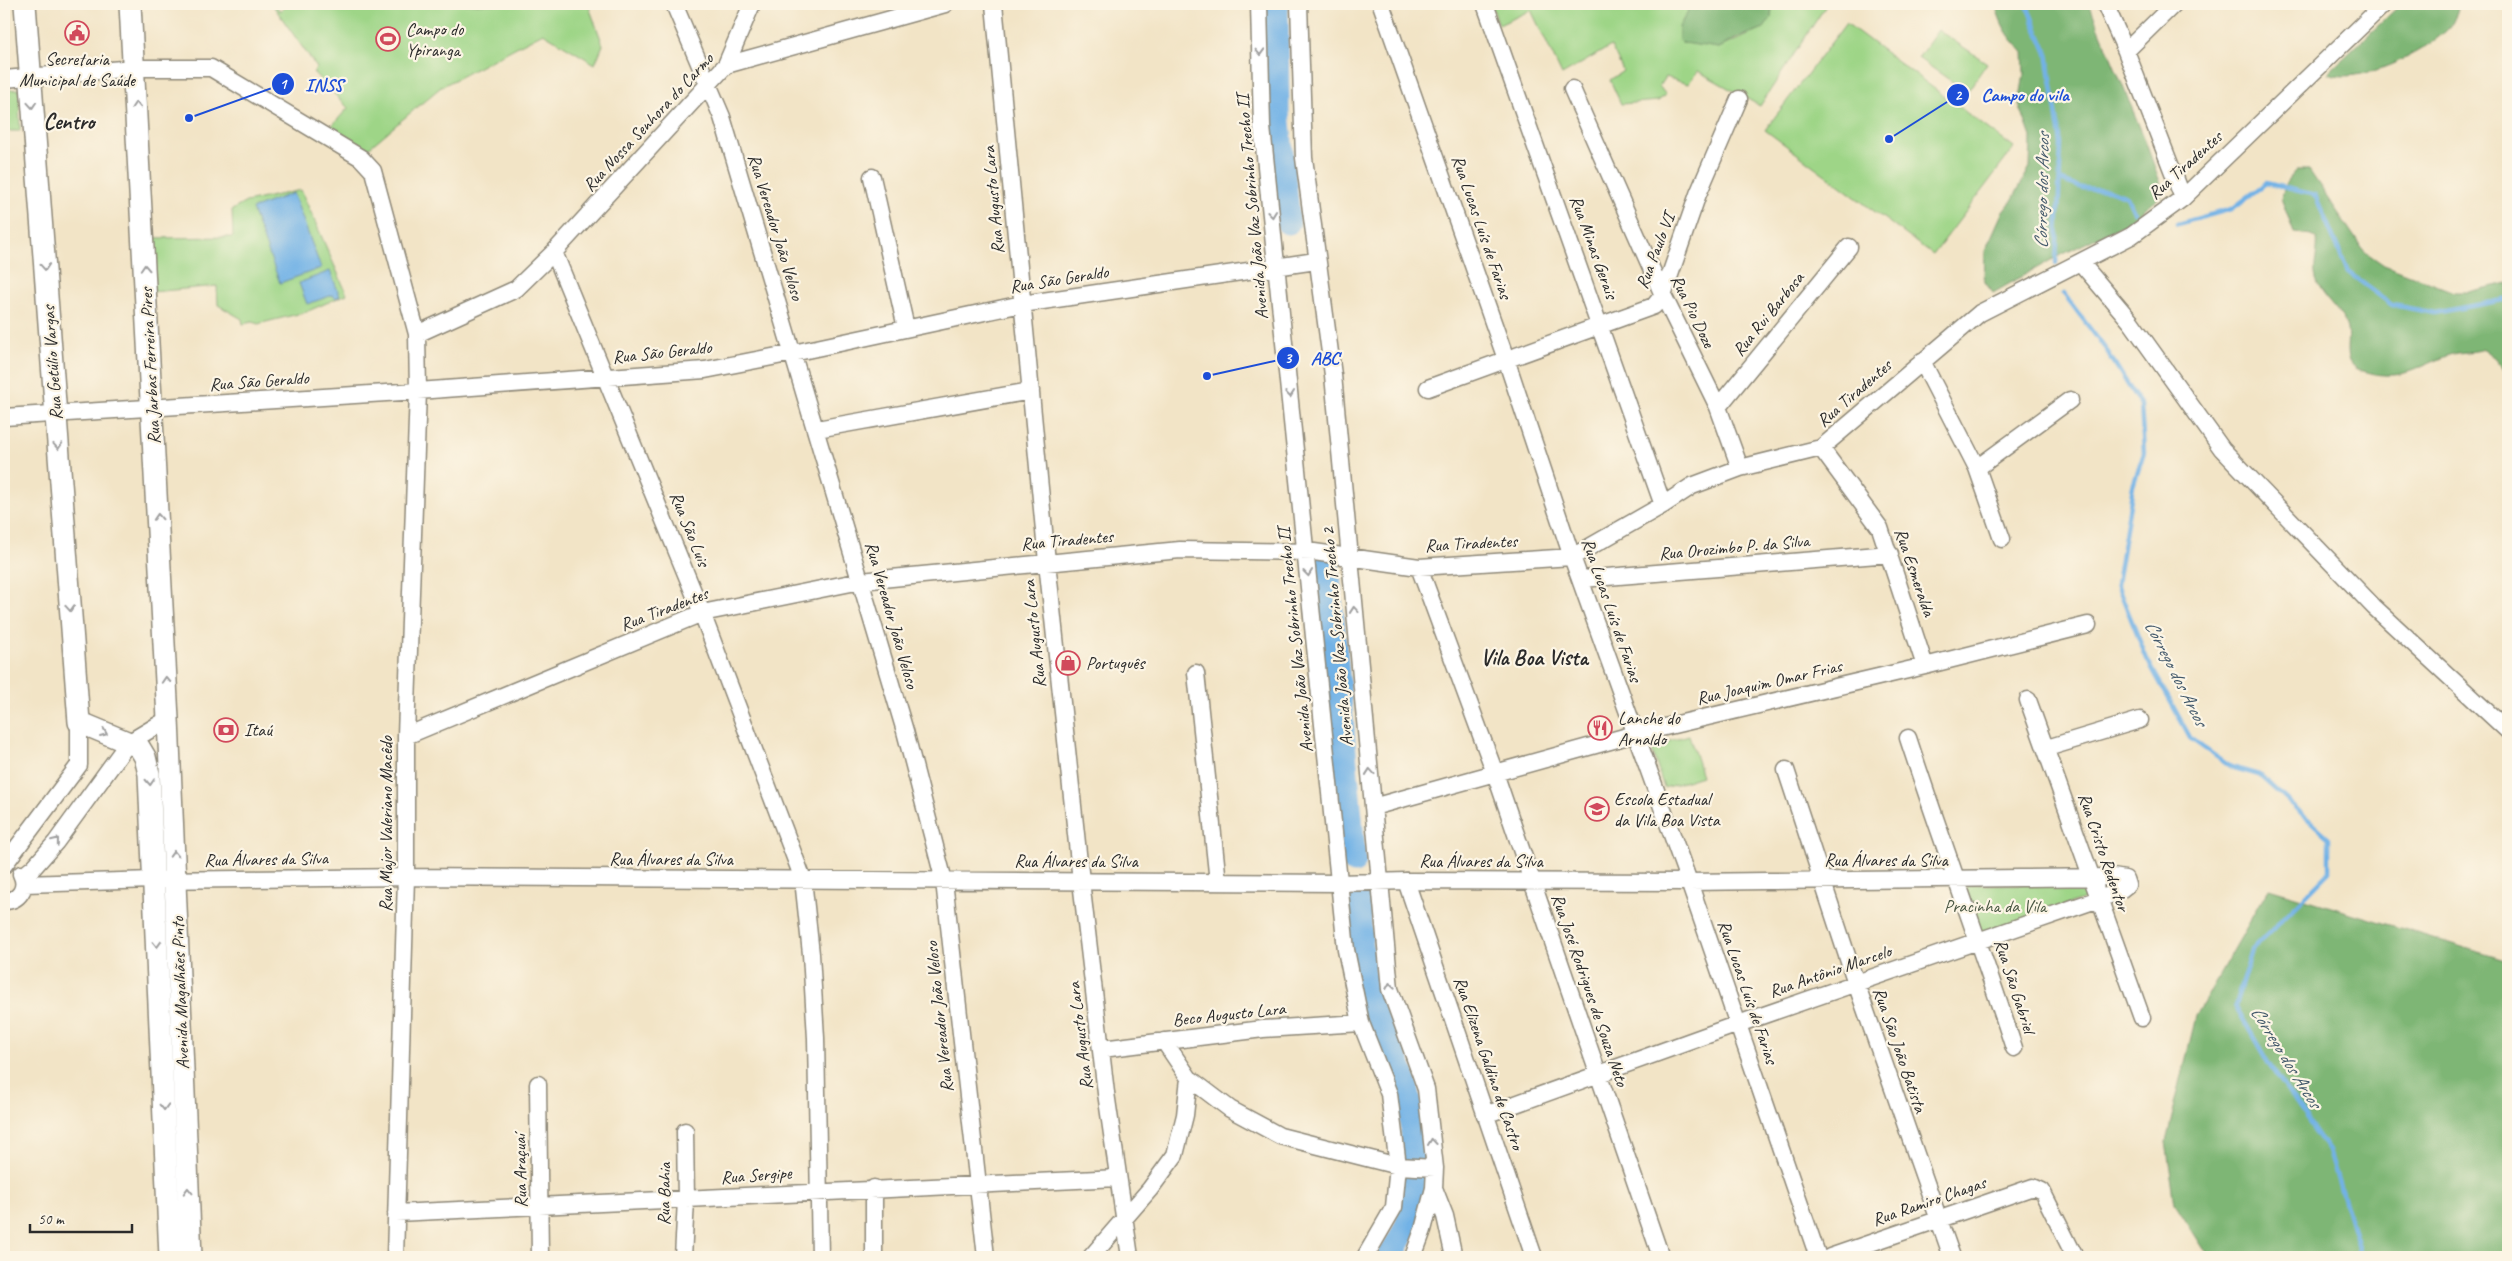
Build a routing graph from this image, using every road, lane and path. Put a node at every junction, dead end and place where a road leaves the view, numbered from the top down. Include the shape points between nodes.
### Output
1 (24, 4) edge
2 (130, 4) edge
3 (674, 4) edge
4 (752, 4) edge
5 (945, 4) edge
6 (994, 4) edge
7 (1259, 4) edge
8 (1299, 4) edge
9 (1381, 4) edge
10 (1485, 4) edge
11 (2105, 4) edge
12 (2174, 4) edge
13 (2384, 4) edge
14 (2126, 51) junction
15 (726, 65) junction
16 (134, 68) junction
17 (30, 78) junction
18 (4, 79) edge
19 (707, 83) junction
20 (1572, 89) dead end
21 (1739, 99) dead end
22 (872, 177) dead end
23 (2183, 198) junction
24 (1849, 247) dead end
25 (554, 252) junction
26 (1316, 261) junction
27 (2081, 263) junction
28 (1277, 268) junction
29 (1663, 295) junction
30 (1022, 304) junction
31 (1601, 325) junction
32 (906, 328) junction
33 (417, 334) junction
34 (793, 354) junction
35 (1506, 359) junction
36 (1922, 361) junction
37 (607, 378) junction
38 (1428, 388) dead end
39 (418, 391) junction
40 (1031, 391) junction
41 (2070, 400) dead end
42 (1718, 407) junction
43 (153, 408) junction
44 (56, 414) junction
45 (4, 417) edge
46 (817, 429) junction
47 (1822, 448) junction
48 (1740, 468) junction
49 (1977, 468) junction
50 (1663, 505) junction
51 (2002, 539) dead end
52 (1310, 552) junction
53 (1890, 554) junction
54 (1342, 556) junction
55 (1572, 557) junction
56 (1047, 562) junction
57 (1420, 567) junction
58 (1582, 579) junction
59 (861, 581) junction
60 (702, 613) junction
61 (2088, 625) dead end
62 (1925, 666) junction
63 (1196, 673) dead end
64 (2028, 700) dead end
65 (2140, 720) dead end
66 (79, 722) junction
67 (169, 723) junction
68 (2508, 731) edge
69 (1635, 734) junction
70 (406, 736) junction
71 (1908, 738) dead end
72 (128, 743) junction
73 (2046, 748) junction
74 (1786, 770) dead end
75 (1495, 773) junction
76 (1373, 807) junction
77 (4, 866) edge
78 (406, 877) junction
79 (2092, 878) junction
80 (803, 879) junction
81 (23, 880) junction
82 (154, 880) junction
83 (175, 880) junction
84 (1955, 880) junction
85 (944, 881) junction
86 (1081, 881) junction
87 (1406, 881) junction
88 (1823, 881) junction
89 (2126, 881) joint
90 (1218, 882) junction
91 (1375, 882) junction
92 (1531, 882) junction
93 (1689, 882) junction
94 (1342, 883) junction
95 (2098, 899) junction
96 (6, 903) edge
97 (1978, 940) junction
98 (1856, 983) junction
99 (2142, 1018) dead end
100 (1361, 1022) junction
101 (1738, 1024) junction
102 (1164, 1041) junction
103 (2014, 1048) dead end
104 (1102, 1049) junction
105 (1598, 1075) junction
106 (1189, 1078) junction
107 (538, 1084) dead end
108 (1485, 1115) junction
109 (685, 1131) dead end
110 (175, 1140) junction
111 (1402, 1167) junction
112 (1431, 1168) junction
113 (1118, 1178) junction
114 (978, 1184) junction
115 (874, 1188) junction
116 (1434, 1188) junction
117 (819, 1192) junction
118 (686, 1200) junction
119 (541, 1206) junction
120 (396, 1213) junction
121 (1126, 1218) junction
122 (1939, 1220) junction
123 (170, 1257) edge
124 (190, 1257) edge
125 (395, 1257) edge
126 (540, 1257) edge
127 (683, 1257) edge
128 (820, 1257) edge
129 (874, 1257) edge
130 (986, 1257) edge
131 (1091, 1257) edge
132 (1130, 1257) edge
133 (1365, 1257) edge
134 (1412, 1257) edge
135 (1454, 1257) edge
136 (1534, 1257) edge
137 (1661, 1257) edge
138 (1818, 1257) edge
139 (1830, 1257) edge
140 (1952, 1257) edge
141 (2075, 1257) edge

1 - 17 main road, Rua Getúlio Vargas
2 - 16 main road, Rua Jarbas Ferreira Pires
3 - 19 street, Rua Vereador João Veloso
4 - 15 street
5 - 15 street, Rua Nossa Senhora do Carmo
6 - 30 street, Rua Augusto Lara
7 -> 28 street, Avenida João Vaz Sobrinho Trecho II via 1262,127
8 - 26 street, Avenida João Vaz Sobrinho Trecho 2 via 1304,158
9 - 35 street, Rua Lucas Luís de Farias
10 - 31 street, Rua Minas Gerais
11 - 14 street
12 - 14 street
13 - 23 street, Rua Tiradentes
14 - 23 street
15 - 19 street, Rua Nossa Senhora do Carmo
16 - 17 street, Rua Major Valeriano Macêdo
16 - 33 street, Rua Major Valeriano Macêdo via 211,68 361,158 372,171
43 -> 16 main road, Rua Jarbas Ferreira Pires
17 - 18 street, Rua Major Valeriano Macêdo
17 -> 44 main road, Rua Getúlio Vargas
19 - 25 street, Rua Nossa Senhora do Carmo
19 - 34 street, Rua Vereador João Veloso via 722,117
20 - 29 street, Rua Pio Doze
21 - 29 street, Rua Paulo VI via 1698,194
22 - 32 street
23 - 27 street, Rua Tiradentes via 2131,236
24 - 42 street, Rua Rui Barbosa
25 - 33 street, Rua Nossa Senhora do Carmo via 516,289
25 - 37 street, Rua São Luis
26 - 28 street, Rua São Geraldo
26 - 54 street, Avenida João Vaz Sobrinho Trecho 2 via 1333,375
27 - 36 street, Rua Tiradentes via 1980,313
27 - 68 street via 2132,322 2222,449 2374,607
28 - 30 street, Rua São Geraldo
28 -> 52 street, Avenida João Vaz Sobrinho Trecho II
29 - 31 street, Rua Paulo VI via 1654,306
29 - 42 street, Rua Pio Doze
30 - 32 street, Rua São Geraldo
30 - 40 street, Rua Augusto Lara
31 - 35 street, Rua Paulo VI
31 - 50 street, Rua Minas Gerais
32 - 34 street, Rua São Geraldo
33 - 39 street, Rua Major Valeriano Macêdo
34 - 37 street, Rua São Geraldo via 704,370
34 - 46 street, Rua Vereador João Veloso
35 - 38 street, Rua Paulo VI
35 - 55 street, Rua Lucas Luís de Farias
36 - 47 street, Rua Tiradentes
36 - 49 street
37 - 39 street, Rua São Geraldo
37 - 60 street, Rua São Luis
39 - 43 street, Rua São Geraldo
39 - 70 street, Rua Major Valeriano Macêdo
40 - 46 street
40 - 56 street, Rua Augusto Lara
41 - 49 street
42 - 48 street, Rua Pio Doze
43 - 44 street, Rua São Geraldo
67 -> 43 main road, Rua Jarbas Ferreira Pires
44 - 45 street, Rua São Geraldo
44 -> 66 main road, Rua Getúlio Vargas
46 - 59 street, Rua Vereador João Veloso
47 - 48 street, Rua Tiradentes
47 - 53 street, Rua Esmeralda via 1880,528
48 - 50 street, Rua Tiradentes via 1692,486
49 - 51 street
50 - 55 street, Rua Tiradentes
52 - 54 street, Rua Tiradentes
52 - 56 street, Rua Tiradentes via 1180,550
52 -> 94 street, Avenida João Vaz Sobrinho Trecho II
53 - 58 street, Rua Orozimbo P. da Silva
53 - 62 street, Rua Esmeralda
54 - 57 street, Rua Tiradentes
76 -> 54 street, Avenida João Vaz Sobrinho Trecho 2
55 - 57 street, Rua Tiradentes
55 - 58 street, Rua Lucas Luís de Farias
56 - 59 street, Rua Tiradentes
56 - 86 street, Rua Augusto Lara
57 - 75 street, Rua José Rodrigues de Souza Neto
58 - 69 street, Rua Lucas Luís de Farias
59 - 60 street, Rua Tiradentes
59 - 85 street, Rua Vereador João Veloso
60 - 70 street, Rua Tiradentes
60 - 80 street, Rua São Luis
61 - 62 street, Rua Joaquim Omar Frias
62 - 69 street, Rua Joaquim Omar Frias
63 - 90 street
64 - 73 street, Rua Cristo Redentor
65 - 73 street
66 -> 72 main road
66 - 77 street, Rua Getúlio Vargas via 79,765
67 - 72 street
83 -> 67 main road, Avenida Magalhães Pinto
69 - 75 street, Rua Joaquim Omar Frias
69 - 93 street, Rua Lucas Luís de Farias
70 - 78 street, Rua Major Valeriano Macêdo
71 - 84 street, Rua São Gabriel
81 -> 72 street via 56,842
72 -> 82 main road, Avenida Magalhães Pinto via 139,747 149,774
73 - 79 street, Rua Cristo Redentor
74 - 88 street, Rua São João Batista
75 - 76 street, Rua Joaquim Omar Frias
75 - 92 street, Rua José Rodrigues de Souza Neto
76 - 91 street, Avenida João Vaz Sobrinho Trecho 2
77 - 81 street via 18,870
78 - 80 street, Rua Álvares da Silva
78 - 83 street, Rua Álvares da Silva
78 - 120 street, Rua Major Valeriano Macêdo
79 - 84 street, Rua Álvares da Silva
79 - 89 street, Rua Álvares da Silva via 2122,878
79 - 95 street, Rua Cristo Redentor
80 - 85 street, Rua Álvares da Silva
80 - 117 street, Rua São Luis via 816,1038
81 - 82 street, Rua Álvares da Silva
81 - 96 street via 17,898
82 - 83 street, Rua Álvares da Silva
82 -> 110 main road, Avenida Magalhães Pinto
83 - 110 main road, Avenida Magalhães Pinto
84 - 88 street, Rua Álvares da Silva
84 - 97 street, Rua São Gabriel
85 - 86 street, Rua Álvares da Silva
85 - 114 street, Rua Vereador João Veloso
86 - 90 street, Rua Álvares da Silva
86 - 104 street, Rua Augusto Lara
87 - 91 street, Rua Álvares da Silva
87 - 92 street, Rua Álvares da Silva
87 - 108 street, Rua Elizena Galdino de Castro
88 - 93 street, Rua Álvares da Silva
88 - 98 street, Rua São João Batista
89 - 95 street, Rua Antônio Marcelo via 2118,892
90 - 94 street, Rua Álvares da Silva
91 - 94 street, Rua Álvares da Silva
112 -> 91 street, Avenida João Vaz Sobrinho Trecho 2 via 1426,1090 1390,989
92 - 93 street, Rua Álvares da Silva
92 - 105 street, Rua José Rodrigues de Souza Neto
93 - 101 street, Rua Lucas Luís de Farias
94 - 100 street, Avenida João Vaz Sobrinho Trecho II via 1346,950
95 - 97 street, Rua Antônio Marcelo
95 - 99 street, Rua Cristo Redentor
97 - 98 street, Rua Antônio Marcelo
97 - 103 street, Rua São Gabriel
98 - 101 street, Rua Antônio Marcelo
98 - 122 street, Rua São João Batista
100 - 102 street, Beco Augusto Lara
100 - 111 street, Avenida João Vaz Sobrinho Trecho II via 1389,1094
101 - 105 street, Rua Antônio Marcelo
101 - 138 street, Rua Lucas Luís de Farias
102 - 104 street, Beco Augusto Lara
102 - 106 street
104 - 113 street, Rua Augusto Lara
105 - 108 street, Rua Antônio Marcelo
105 - 137 street, Rua José Rodrigues de Souza Neto
106 - 111 street via 1230,1109 1280,1136
106 - 121 street via 1185,1115 1175,1155
107 - 119 street, Rua Araçuaí
108 - 136 street, Rua Elizena Galdino de Castro
109 - 118 street, Rua Bahia
110 - 123 main road, Avenida Magalhães Pinto
124 -> 110 main road, Avenida Magalhães Pinto
111 - 112 street
111 - 133 street, Avenida João Vaz Sobrinho Trecho II via 1394,1207
112 - 116 street, Avenida João Vaz Sobrinho Trecho 2
113 - 114 street, Rua Sergipe
113 - 121 street, Rua Augusto Lara
114 - 115 street, Rua Sergipe
114 - 130 street, Rua Vereador João Veloso
115 - 117 street, Rua Sergipe
115 - 129 street
116 - 134 street, Avenida João Vaz Sobrinho Trecho 2
116 - 135 street via 1445,1216
117 - 118 street, Rua Sergipe
117 - 128 street
118 - 119 street, Rua Sergipe
118 - 127 street, Rua Bahia
119 - 120 street, Rua Sergipe
119 - 126 street, Rua Araçuaí
120 - 125 street, Rua Major Valeriano Macêdo
121 - 131 street
121 - 132 street, Rua Augusto Lara
122 - 139 street, Rua Ramiro Chagas
122 - 140 street, Rua São João Batista
122 - 141 street, Rua Ramiro Chagas via 2027,1188 2037,1188 2042,1191

